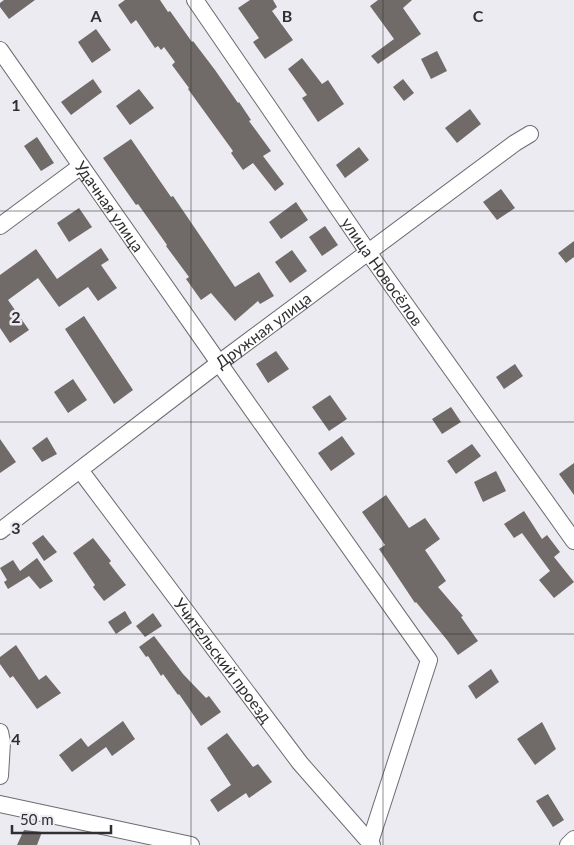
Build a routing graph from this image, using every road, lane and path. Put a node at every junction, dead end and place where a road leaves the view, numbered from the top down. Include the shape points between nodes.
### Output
1 (195, 0) edge
2 (0, 50) edge
3 (530, 134) dead end
4 (82, 166) junction
5 (0, 226) edge
6 (368, 252) junction
7 (219, 363) junction
8 (80, 470) junction
9 (0, 531) edge
10 (574, 541) edge
11 (0, 732) edge
12 (0, 776) edge
13 (0, 804) edge
14 (574, 839) edge
15 (172, 843) edge
16 (371, 844) edge
17 (191, 845) edge
18 (568, 845) edge

1 - 6 street, улица Новосёлов
2 - 4 street, Удачная улица
3 - 6 street, Дружная улица
4 - 5 street
4 - 7 street, Удачная улица
6 - 7 street, Дружная улица
6 - 10 street, улица Новосёлов
7 - 8 street, Дружная улица
7 - 16 street, Удачная улица via 429,660
8 - 9 street, Дружная улица
8 - 16 street, Учительский проезд via 300,763
11 - 12 street
13 - 15 street
14 - 18 street
15 - 17 street

